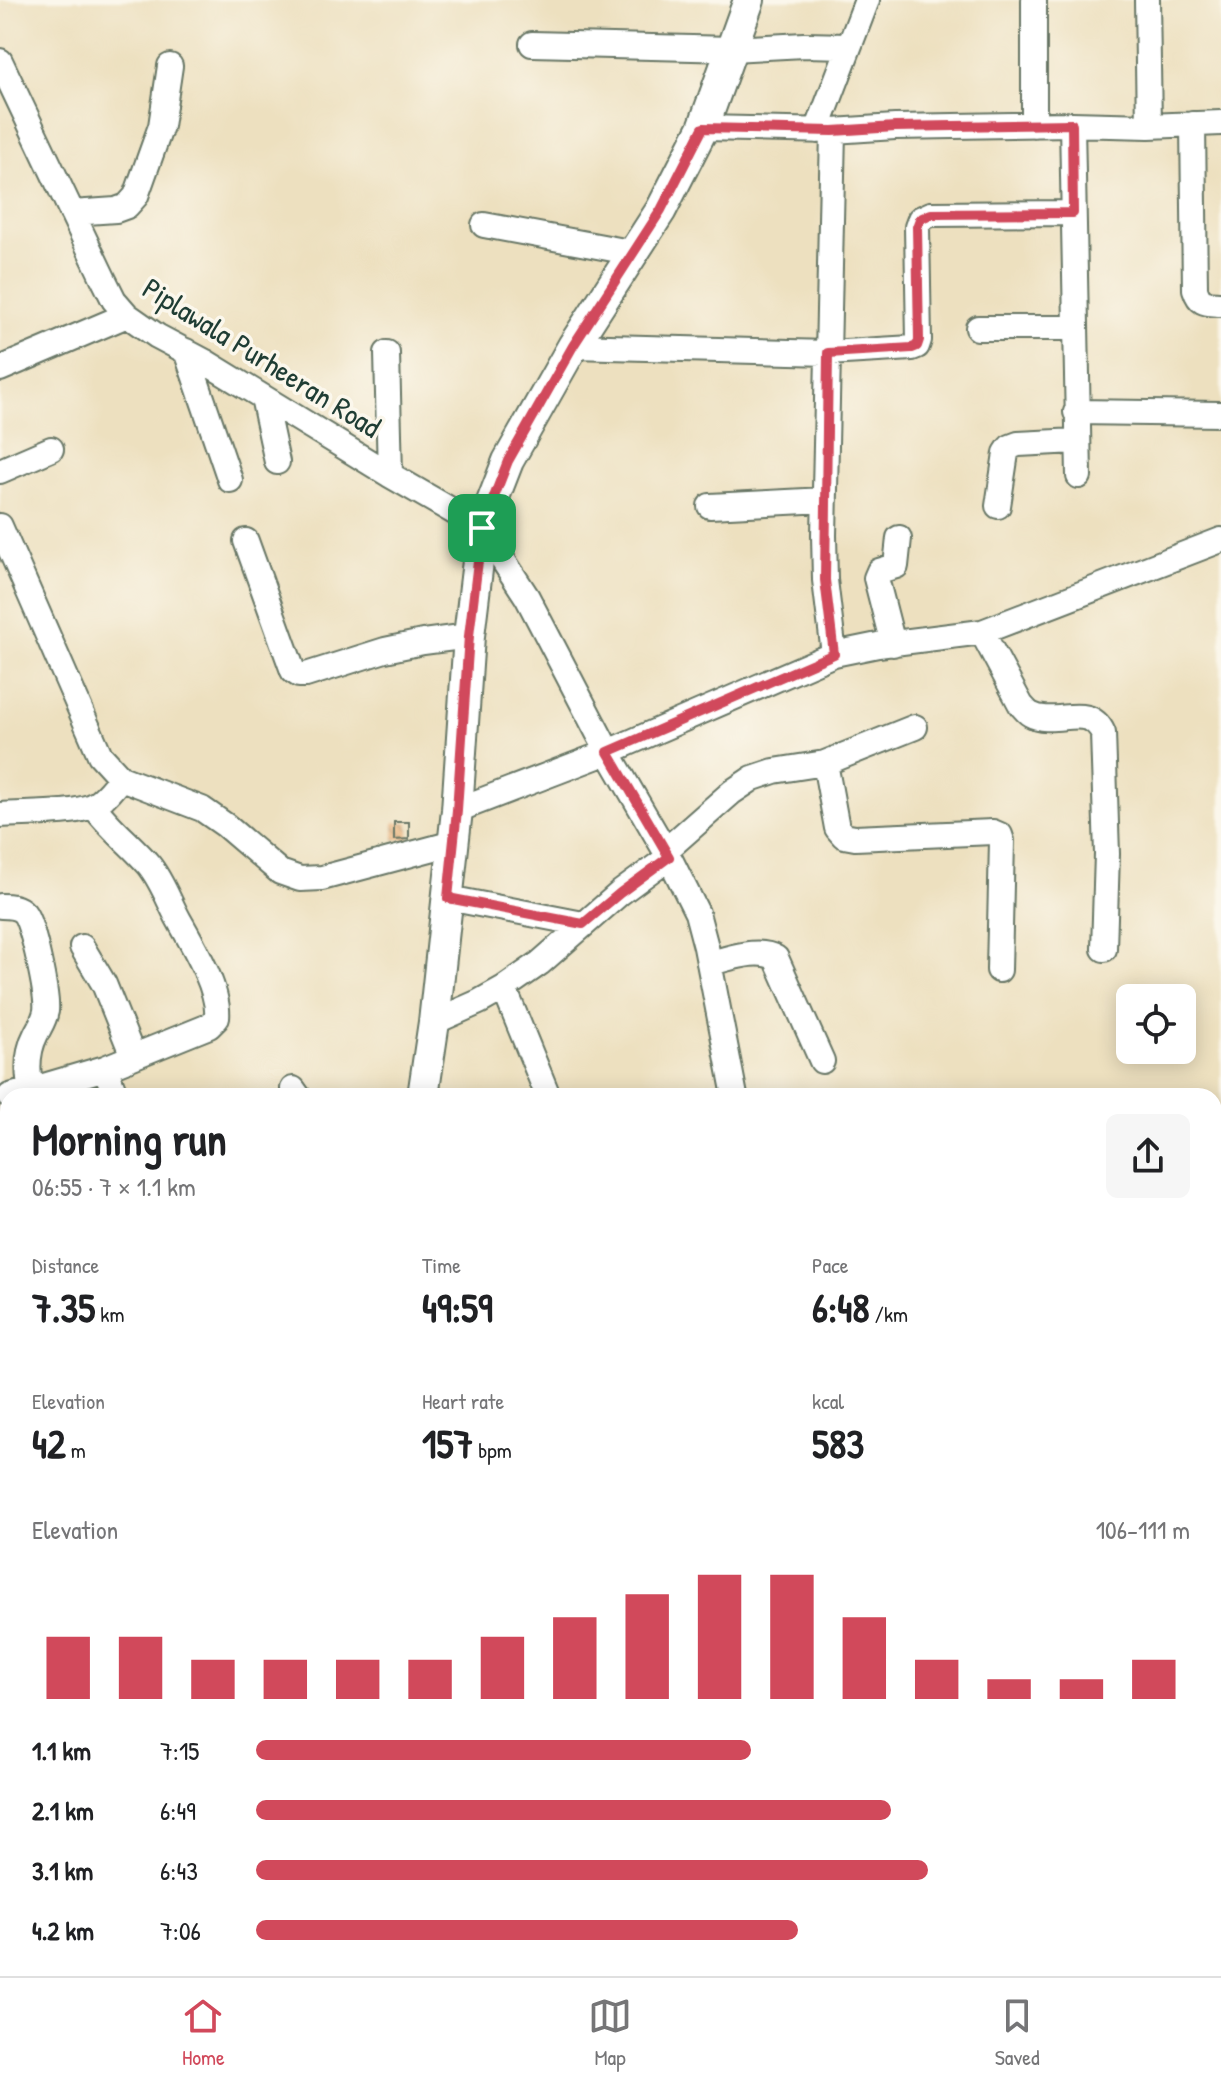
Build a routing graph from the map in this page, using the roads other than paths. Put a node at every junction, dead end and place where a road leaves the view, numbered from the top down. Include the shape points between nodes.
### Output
1 (749, 0) edge
2 (867, 0) edge
3 (1034, 0) edge
4 (1147, 0) edge
5 (532, 44) dead end
6 (849, 46) junction
7 (732, 49) junction
8 (0, 61) edge
9 (170, 66) dead end
10 (1221, 123) edge
11 (1072, 124) junction
12 (1193, 124) junction
13 (1034, 125) junction
14 (1149, 126) junction
15 (703, 128) junction
16 (825, 131) junction
17 (72, 213) junction
18 (1073, 213) junction
19 (484, 225) dead end
20 (635, 253) junction
21 (1221, 304) edge
22 (127, 315) junction
23 (978, 328) dead end
24 (1076, 328) junction
25 (573, 346) junction
26 (186, 351) junction
27 (387, 353) dead end
28 (828, 353) junction
29 (0, 369) edge
30 (263, 397) junction
31 (1076, 412) junction
32 (1221, 414) edge
33 (1077, 441) junction
34 (51, 449) dead end
35 (277, 462) dead end
36 (0, 471) edge
37 (390, 475) junction
38 (1079, 476) dead end
39 (230, 480) dead end
40 (825, 500) junction
41 (710, 506) dead end
42 (998, 506) dead end
43 (0, 526) edge
44 (482, 528) junction
45 (899, 538) dead end
46 (1221, 540) edge
47 (246, 541) dead end
48 (982, 632) junction
49 (469, 636) junction
50 (893, 644) junction
51 (834, 654) junction
52 (915, 727) dead end
53 (608, 752) junction
54 (825, 763) junction
55 (121, 778) junction
56 (93, 805) junction
57 (457, 810) junction
58 (0, 815) edge
59 (453, 843) junction
60 (667, 854) junction
61 (448, 898) junction
62 (1, 906) edge
63 (583, 924) junction
64 (82, 947) dead end
65 (1104, 949) dead end
66 (709, 963) junction
67 (999, 970) dead end
68 (504, 988) junction
69 (434, 1022) junction
70 (133, 1056) junction
71 (822, 1061) dead end
72 (105, 1068) junction
73 (21, 1088) edge
74 (42, 1088) edge
75 (113, 1088) edge
76 (424, 1088) edge
77 (545, 1088) edge
78 (733, 1088) edge

1 - 7 main road
2 - 6 street
3 - 13 street
4 - 14 street
5 - 7 street
6 - 7 street
6 - 16 street
7 - 15 main road
8 - 17 street, Piplawala Purheeran Road
9 - 17 street via 161,126 136,196 116,210
10 - 12 street
11 - 13 street
11 - 14 street
11 - 18 street
12 - 14 street
12 - 21 street via 1195,289 1204,303
13 - 16 street
15 - 16 street
15 - 20 main road
16 - 28 street via 833,217
17 - 22 street, Piplawala Purheeran Road via 114,300
18 - 24 street
18 - 28 street via 931,214 920,219 917,346
19 - 20 street
20 - 25 main road
22 - 26 street, Piplawala Purheeran Road
22 - 29 street
23 - 24 street
24 - 31 street
25 - 28 street
25 - 44 main road via 508,461
26 - 30 street, Piplawala Purheeran Road
26 - 39 street
27 - 37 street
28 - 40 street
30 - 35 street
30 - 37 street, Piplawala Purheeran Road
31 - 32 street
31 - 33 street
33 - 38 street
33 - 42 street via 1010,447
34 - 36 street
37 - 44 street, Piplawala Purheeran Road
40 - 41 street
40 - 51 street via 825,580
43 - 55 street via 100,755
44 - 49 main road
44 - 53 street via 527,597
45 - 50 street via 896,566 879,571 876,578
46 - 48 street
47 - 49 street via 293,671 299,675 385,650
48 - 50 street
48 - 65 street via 1030,714 1090,718 1103,733
49 - 57 main road
50 - 51 street
51 - 53 street
52 - 54 street
53 - 57 street
53 - 60 street
54 - 60 street via 753,778
54 - 67 street via 837,828 844,836 1000,835
55 - 56 street
55 - 59 street via 202,809 280,872 300,879 322,878
56 - 58 street
56 - 70 street via 150,866 165,890 218,1008 209,1026
57 - 59 main road
59 - 61 main road
60 - 63 street
60 - 66 street via 697,913
61 - 63 street
61 - 69 main road
62 - 73 street via 19,908 25,915 47,1007
63 - 68 street
64 - 70 street via 104,984
66 - 71 street via 758,953 776,958
66 - 78 street
68 - 69 street
68 - 77 street
69 - 76 main road
70 - 72 street
72 - 74 street
72 - 75 street

